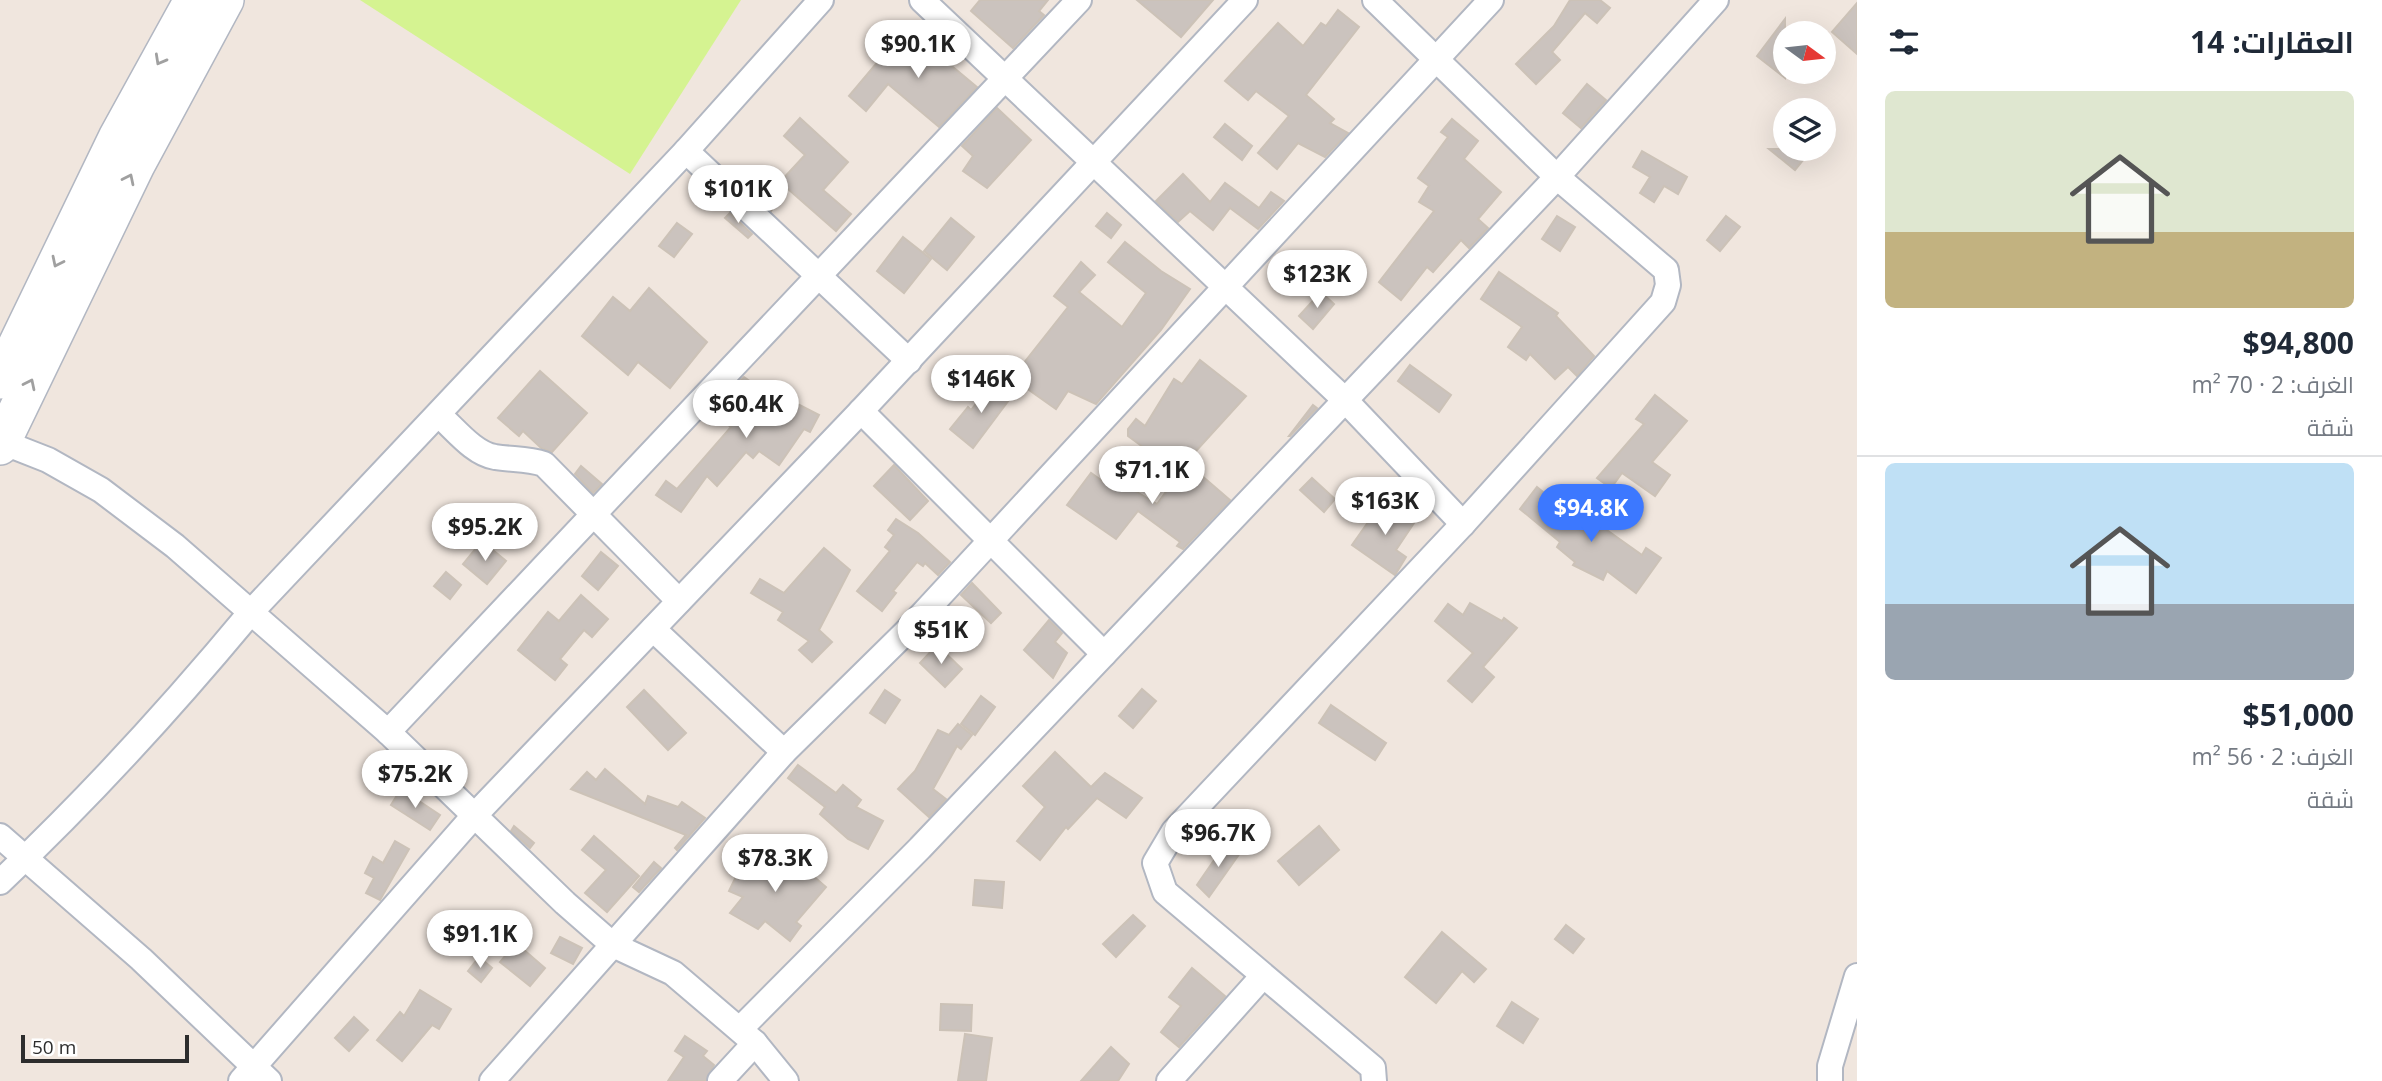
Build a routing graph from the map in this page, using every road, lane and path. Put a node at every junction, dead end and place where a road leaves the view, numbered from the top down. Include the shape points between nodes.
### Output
1 (193, 0) edge
2 (225, 0) edge
3 (821, 0) edge
4 (922, 0) edge
5 (1079, 0) edge
6 (1245, 0) edge
7 (1376, 0) edge
8 (1491, 0) edge
9 (1716, 0) edge
10 (1436, 59) junction
11 (1003, 79) junction
12 (686, 151) junction
13 (1094, 163) junction
14 (1557, 177) junction
15 (819, 276) junction
16 (1227, 285) junction
17 (4, 359) edge
18 (909, 361) junction
19 (1344, 399) junction
20 (861, 411) junction
21 (439, 415) junction
22 (1, 444) edge
23 (596, 514) junction
24 (1463, 524) junction
25 (990, 538) junction
26 (680, 601) junction
27 (251, 612) junction
28 (653, 629) junction
29 (1104, 654) junction
30 (388, 732) junction
31 (784, 752) junction
32 (473, 817) junction
33 (0, 836) edge
34 (26, 858) junction
35 (0, 882) edge
36 (612, 945) junction
37 (1857, 976) edge
38 (1262, 977) junction
39 (747, 1036) junction
40 (254, 1076) edge
41 (492, 1081) edge
42 (720, 1081) edge
43 (786, 1081) edge
44 (1169, 1081) edge
45 (1374, 1081) edge
46 (1830, 1081) edge

1 -> 17 street
22 -> 2 street via 136,165
3 - 12 street
4 - 11 street
5 - 11 street
6 - 13 street
7 - 10 street
8 - 10 street
9 - 14 street
10 - 14 street
10 - 16 street
11 - 13 street
11 - 15 street
12 - 15 street
12 - 21 street
13 - 16 street
13 - 18 street
14 - 19 street
14 - 24 street via 1666,270 1668,285 1663,302
15 - 18 street
15 - 23 street
16 - 19 street
16 - 25 street
18 - 20 street
19 - 24 street
19 - 29 street
20 - 25 street
20 - 26 street
21 - 23 street via 472,446 494,457 528,458 544,464
21 - 27 street
22 - 27 street via 48,460 101,490
23 - 26 street
23 - 30 street
24 - 38 street via 1174,831 1155,863 1165,892
25 - 29 street
25 - 31 street via 906,632
26 - 28 street
27 - 30 street
27 - 34 street via 202,671
28 - 31 street
28 - 32 street
29 - 39 street
30 - 32 street
31 - 36 street
32 - 36 street
32 - 40 street
33 - 34 street
34 - 35 street
34 - 40 street via 141,959
36 - 39 street via 673,973
36 - 41 street
37 - 46 street via 1830,1066
38 - 44 street
38 - 45 street via 1373,1068
39 - 42 street
39 - 43 street

